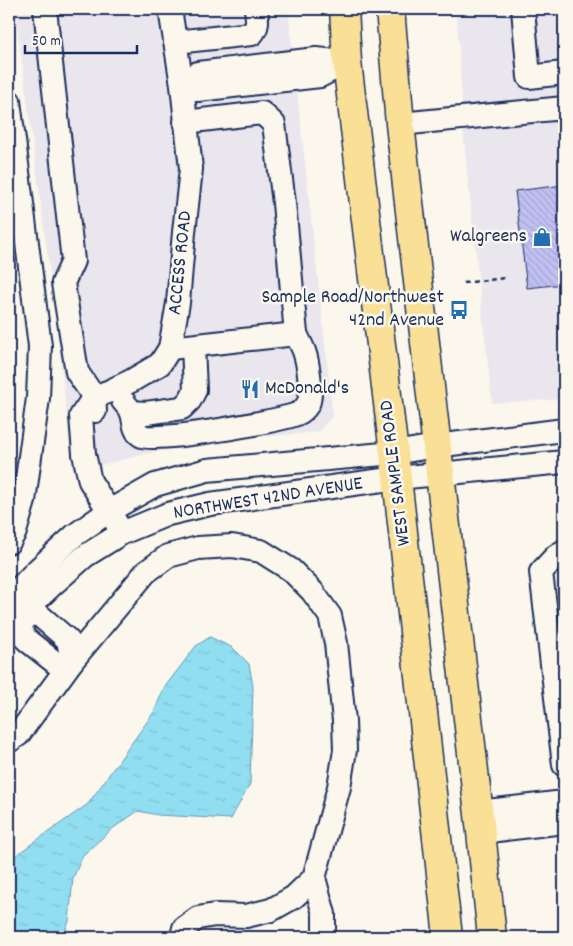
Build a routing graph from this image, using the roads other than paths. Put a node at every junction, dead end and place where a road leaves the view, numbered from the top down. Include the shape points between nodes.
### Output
1 (45, 9) edge
2 (170, 9) edge
3 (256, 9) edge
4 (344, 9) edge
5 (390, 9) edge
6 (523, 9) edge
7 (175, 42) junction
8 (347, 62) junction
9 (564, 73) edge
10 (182, 85) junction
11 (9, 101) edge
12 (564, 108) edge
13 (185, 122) junction
14 (400, 124) junction
15 (296, 334) junction
16 (193, 346) junction
17 (170, 348) junction
18 (104, 393) junction
19 (132, 412) junction
20 (564, 430) edge
21 (436, 446) junction
22 (564, 462) edge
23 (396, 465) junction
24 (440, 474) junction
25 (115, 507) junction
26 (129, 530) junction
27 (9, 542) edge
28 (564, 551) edge
29 (11, 612) edge
30 (72, 661) junction
31 (9, 741) edge
32 (564, 765) edge
33 (564, 802) edge
34 (480, 822) junction
35 (564, 822) edge
36 (314, 878) junction
37 (182, 937) edge
38 (324, 937) edge
39 (448, 937) edge
40 (492, 937) edge

1 - 18 street via 73,261 63,284 77,372
2 - 7 street, ACCESS ROAD
3 - 7 street via 257,24 252,34
4 - 8 main road, WEST SAMPLE ROAD
5 - 14 main road
6 - 9 street via 530,77
7 - 10 street, ACCESS ROAD
8 - 10 street via 320,76 198,90
8 - 23 main road, WEST SAMPLE ROAD
10 - 13 street, ACCESS ROAD
11 - 27 street via 40,346 38,398 24,501
12 - 14 street
13 - 15 street via 262,113 274,124
13 - 17 street, ACCESS ROAD via 191,169 178,303
14 - 21 main road
15 - 16 street
15 - 19 street via 304,352 311,392 309,403 297,414 273,421 151,438 141,436 134,427
16 - 17 street
16 - 19 street via 195,390 190,400 182,408
17 - 18 street, ACCESS ROAD via 160,364
18 - 19 street
18 - 25 street via 82,416 84,454 90,481
20 - 21 street, NORTHWEST 42ND AVENUE
21 - 23 street, NORTHWEST 42ND AVENUE
21 - 24 main road
22 - 24 street, NORTHWEST 42ND AVENUE
23 - 24 street, NORTHWEST 42ND AVENUE
23 - 25 street, NORTHWEST 42ND AVENUE via 207,470 155,485
23 - 26 street, NORTHWEST 42ND AVENUE via 168,514
23 - 39 main road, WEST SAMPLE ROAD
24 - 34 main road
25 - 26 street
25 - 29 street, NORTHWEST 42ND AVENUE via 75,536 37,570
26 - 29 street, NORTHWEST 42ND AVENUE via 85,556 52,585
28 - 32 street via 541,572
29 - 30 street via 38,614 68,640
30 - 31 street via 18,735
30 - 36 street via 146,572 168,556 198,548 232,546 261,551 291,570 330,616 336,642 344,721 345,750 338,787
33 - 34 street
34 - 35 street
34 - 40 main road
36 - 37 street via 294,897 271,910 246,916 198,918 184,928
36 - 38 street via 324,914

